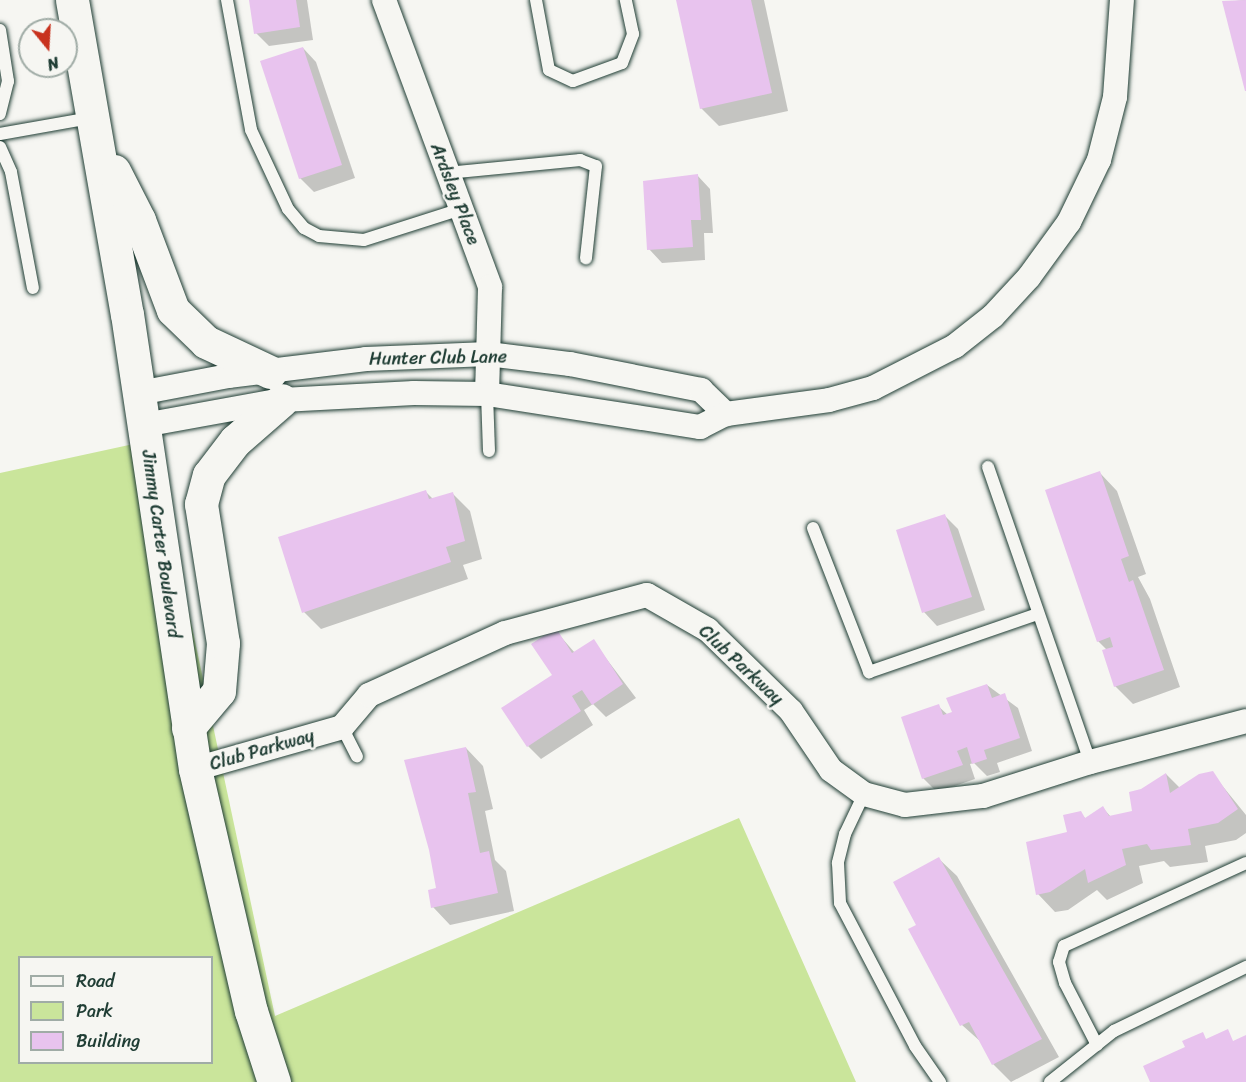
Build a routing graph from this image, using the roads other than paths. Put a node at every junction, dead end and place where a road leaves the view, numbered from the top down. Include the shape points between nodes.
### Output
1 (72, 0) edge
2 (227, 0) edge
3 (384, 0) edge
4 (536, 0) edge
5 (626, 0) edge
6 (1122, 0) edge
7 (0, 30) edge
8 (0, 114) edge
9 (97, 130) junction
10 (0, 134) edge
11 (0, 147) edge
12 (447, 173) junction
13 (461, 209) junction
14 (586, 258) dead end
15 (33, 288) dead end
16 (488, 354) junction
17 (276, 386) junction
18 (487, 394) junction
19 (142, 409) junction
20 (726, 414) junction
21 (489, 451) dead end
22 (988, 467) dead end
23 (813, 528) dead end
24 (1037, 614) junction
25 (1246, 721) edge
26 (342, 727) junction
27 (188, 728) junction
28 (357, 756) dead end
29 (1090, 762) junction
30 (195, 769) junction
31 (864, 794) junction
32 (1246, 863) edge
33 (1246, 967) edge
34 (1097, 1045) junction
35 (274, 1082) edge
36 (940, 1082) edge
37 (1050, 1082) edge

1 - 9 main road, Jimmy Carter Boulevard
2 - 13 lane via 251,130 288,209 304,228 319,236 363,240
3 - 12 street, Ardsley Place
4 - 5 lane via 549,70 573,81 622,63 633,34
6 - 20 street, Hunter Club Lane via 1115,97 1099,160 1069,222 1029,277 993,316 955,346 873,388 819,402
7 - 8 lane via 8,81
9 - 10 lane
9 - 17 main road via 139,220 173,310 206,342
9 - 19 main road, Jimmy Carter Boulevard
11 - 15 lane via 11,172
12 - 13 street, Ardsley Place
12 - 14 lane via 579,160 596,166
13 - 16 street, Ardsley Place via 490,287
16 - 17 street, Hunter Club Lane via 366,359
16 - 18 street, Ardsley Place
16 - 20 street, Hunter Club Lane via 570,364 701,390
17 - 18 street, Hunter Club Lane
17 - 19 street, Hunter Club Lane
17 - 19 street, Hunter Club Lane
17 - 27 main road via 209,474 201,504 223,643 219,691
18 - 20 street, Hunter Club Lane via 700,427
18 - 21 lane
19 - 27 main road, Jimmy Carter Boulevard
22 - 24 lane
23 - 24 lane via 869,672
24 - 29 lane
25 - 29 street, Club Parkway
26 - 28 lane
26 - 30 street, Club Parkway
26 - 31 street, Club Parkway via 369,695 505,633 647,595 708,630 791,711 831,770
27 - 30 main road, Jimmy Carter Boulevard
29 - 31 street, Club Parkway via 983,796 904,805
30 - 35 main road, Jimmy Carter Boulevard via 251,1011
31 - 36 lane via 845,834 838,863 840,903 915,1046
32 - 34 lane via 1064,946 1059,962 1065,983
33 - 34 lane via 1114,1031
34 - 37 lane

